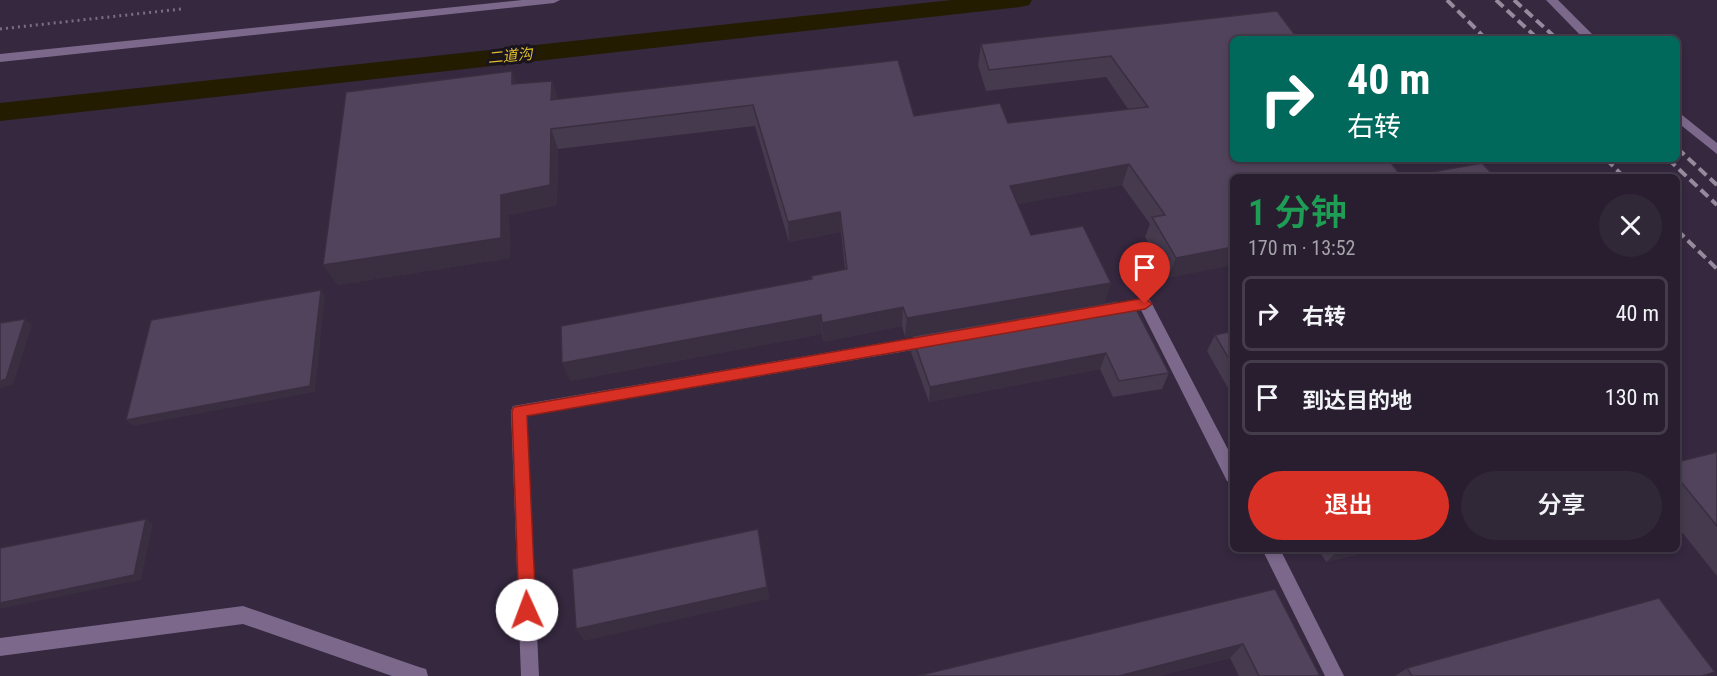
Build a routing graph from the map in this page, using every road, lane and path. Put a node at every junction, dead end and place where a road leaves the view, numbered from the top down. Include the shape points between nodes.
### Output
1 (554, 0) edge
2 (1552, 0) edge
3 (181, 9) dead end
4 (0, 29) edge
5 (1588, 36) edge
6 (0, 58) edge
7 (1680, 118) edge
8 (1717, 150) edge
9 (1086, 314) edge
10 (944, 338) edge
11 (1230, 470) edge
12 (1272, 552) edge
13 (0, 647) edge
14 (419, 676) edge
15 (530, 676) edge
16 (1335, 676) edge

1 - 6 street
2 - 5 street
3 - 4 path
7 - 8 street
9 - 11 street via 1145,304
10 - 15 street via 519,411
12 - 16 street
13 - 14 street via 243,615

